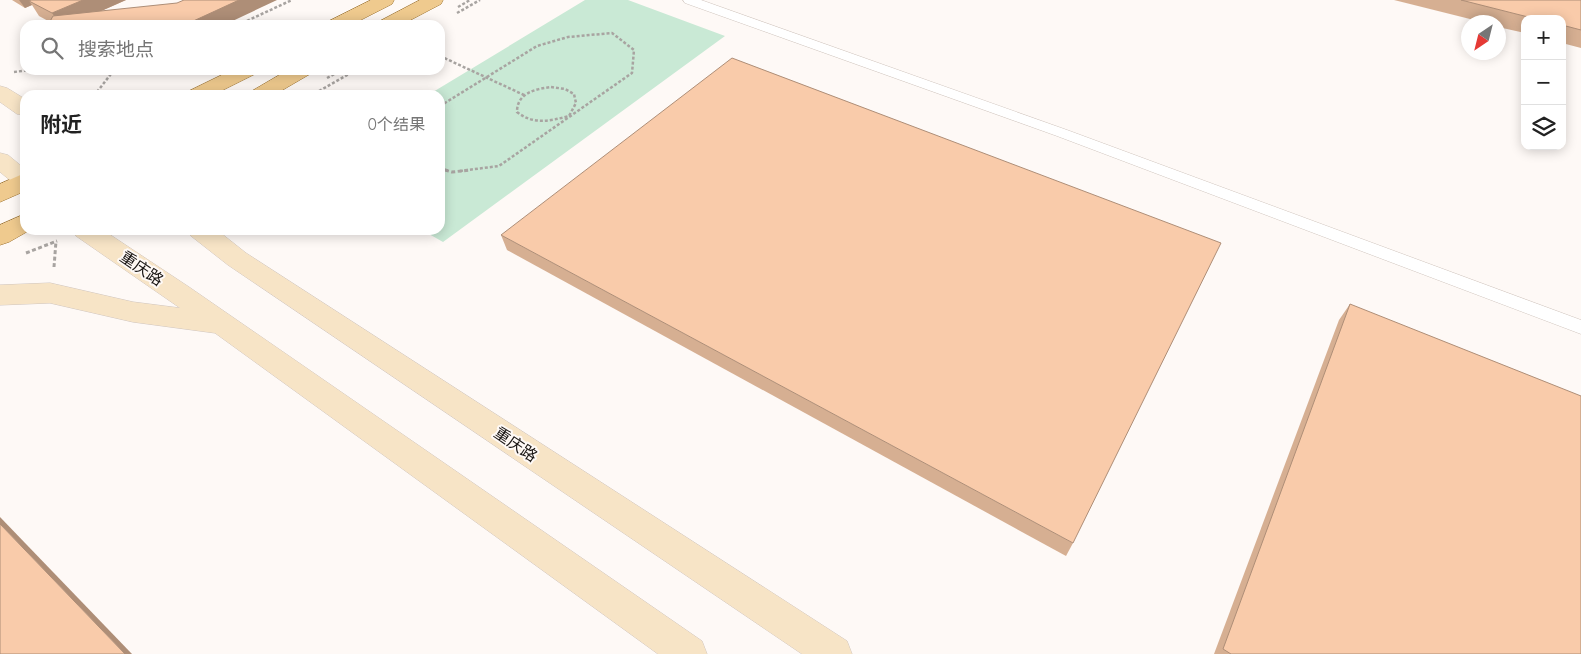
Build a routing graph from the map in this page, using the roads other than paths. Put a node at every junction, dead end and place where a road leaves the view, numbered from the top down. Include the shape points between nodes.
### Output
1 (385, 0) edge
2 (434, 0) edge
3 (689, 0) edge
4 (346, 20) edge
5 (396, 20) edge
6 (238, 75) edge
7 (294, 75) edge
8 (221, 83) junction
9 (201, 90) edge
10 (206, 90) edge
11 (268, 90) edge
12 (2, 93) edge
13 (20, 102) edge
14 (20, 106) edge
15 (0, 160) edge
16 (20, 177) edge
17 (20, 184) edge
18 (0, 194) edge
19 (20, 225) edge
20 (75, 235) edge
21 (206, 235) edge
22 (0, 236) edge
23 (0, 295) edge
24 (222, 323) junction
25 (1581, 327) edge
26 (689, 654) edge
27 (834, 654) edge

1 - 4 main road
2 - 5 main road
3 - 25 lane via 1071,137
6 - 8 main road
7 - 11 main road
8 - 9 main road
8 - 10 main road
12 - 13 main road
12 - 14 main road
15 - 16 main road
17 - 18 main road
19 - 22 main road
20 - 24 main road, 重庆路
21 - 27 main road, 重庆路 via 237,259
23 - 24 main road via 50,293 132,312
24 - 26 main road, 重庆路

